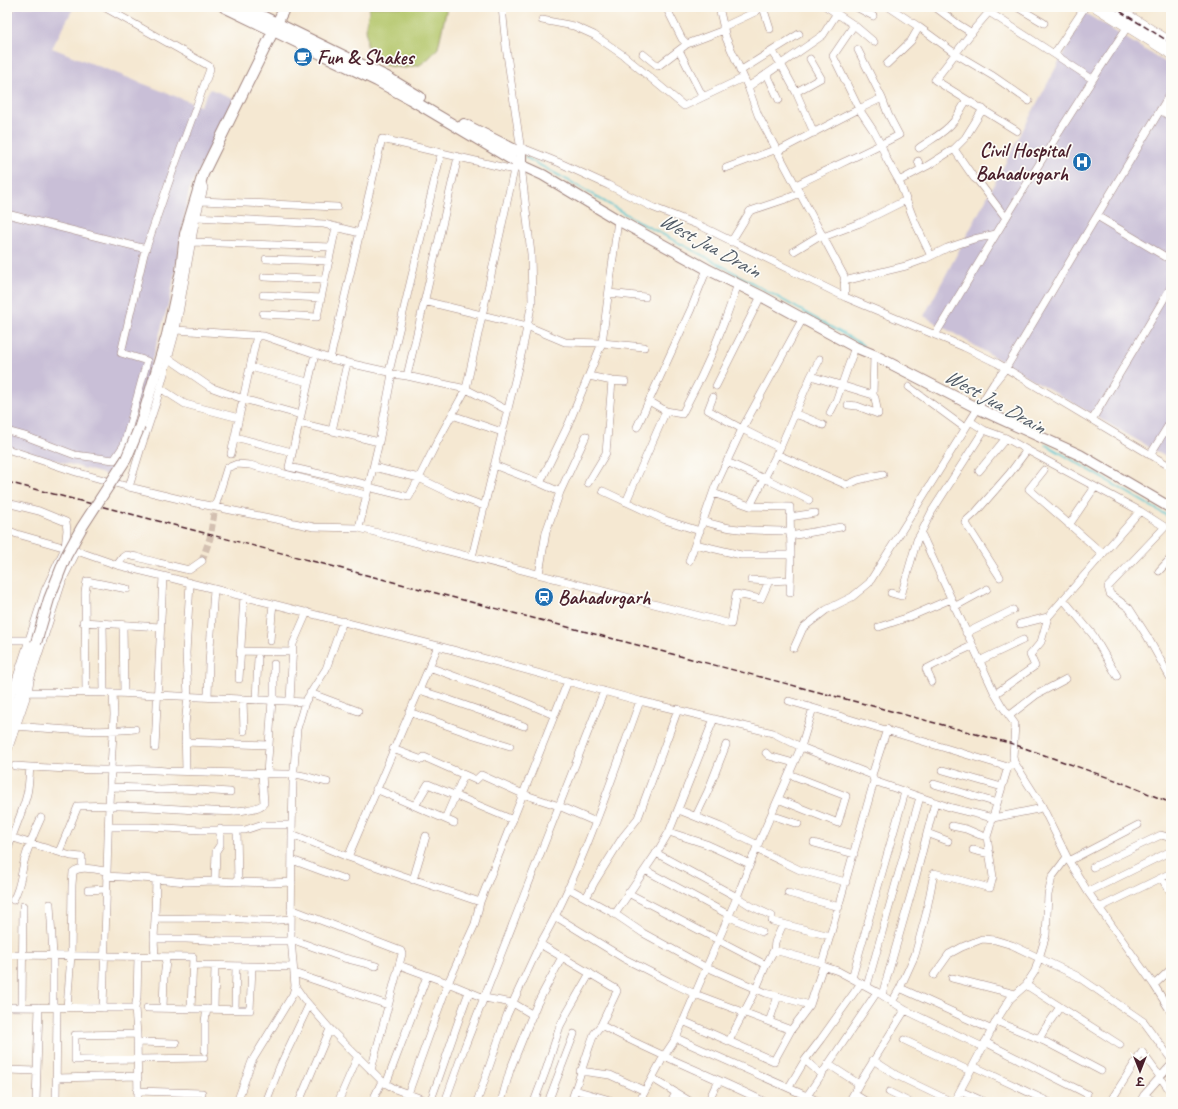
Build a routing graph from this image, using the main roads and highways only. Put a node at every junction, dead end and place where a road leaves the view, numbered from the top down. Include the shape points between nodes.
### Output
1 (224, 7) edge
2 (244, 7) edge
3 (285, 7) edge
4 (1097, 7) edge
5 (1112, 7) edge
6 (1127, 11) edge
7 (275, 27) junction
8 (1171, 43) edge
9 (1171, 53) edge
10 (518, 168) junction
11 (1171, 508) edge
12 (11, 728) edge

1 - 7 main road
2 - 7 main road
3 - 7 main road
4 - 9 main road
5 - 6 main road
6 - 8 main road
7 - 10 main road via 403,95
7 - 10 main road via 387,77 457,120 521,150
7 - 12 main road, bridge via 203,174 184,234 181,271 168,335 140,426 126,459 82,527 59,571 32,642
10 - 11 main road via 543,175 707,269 855,347 1080,455

